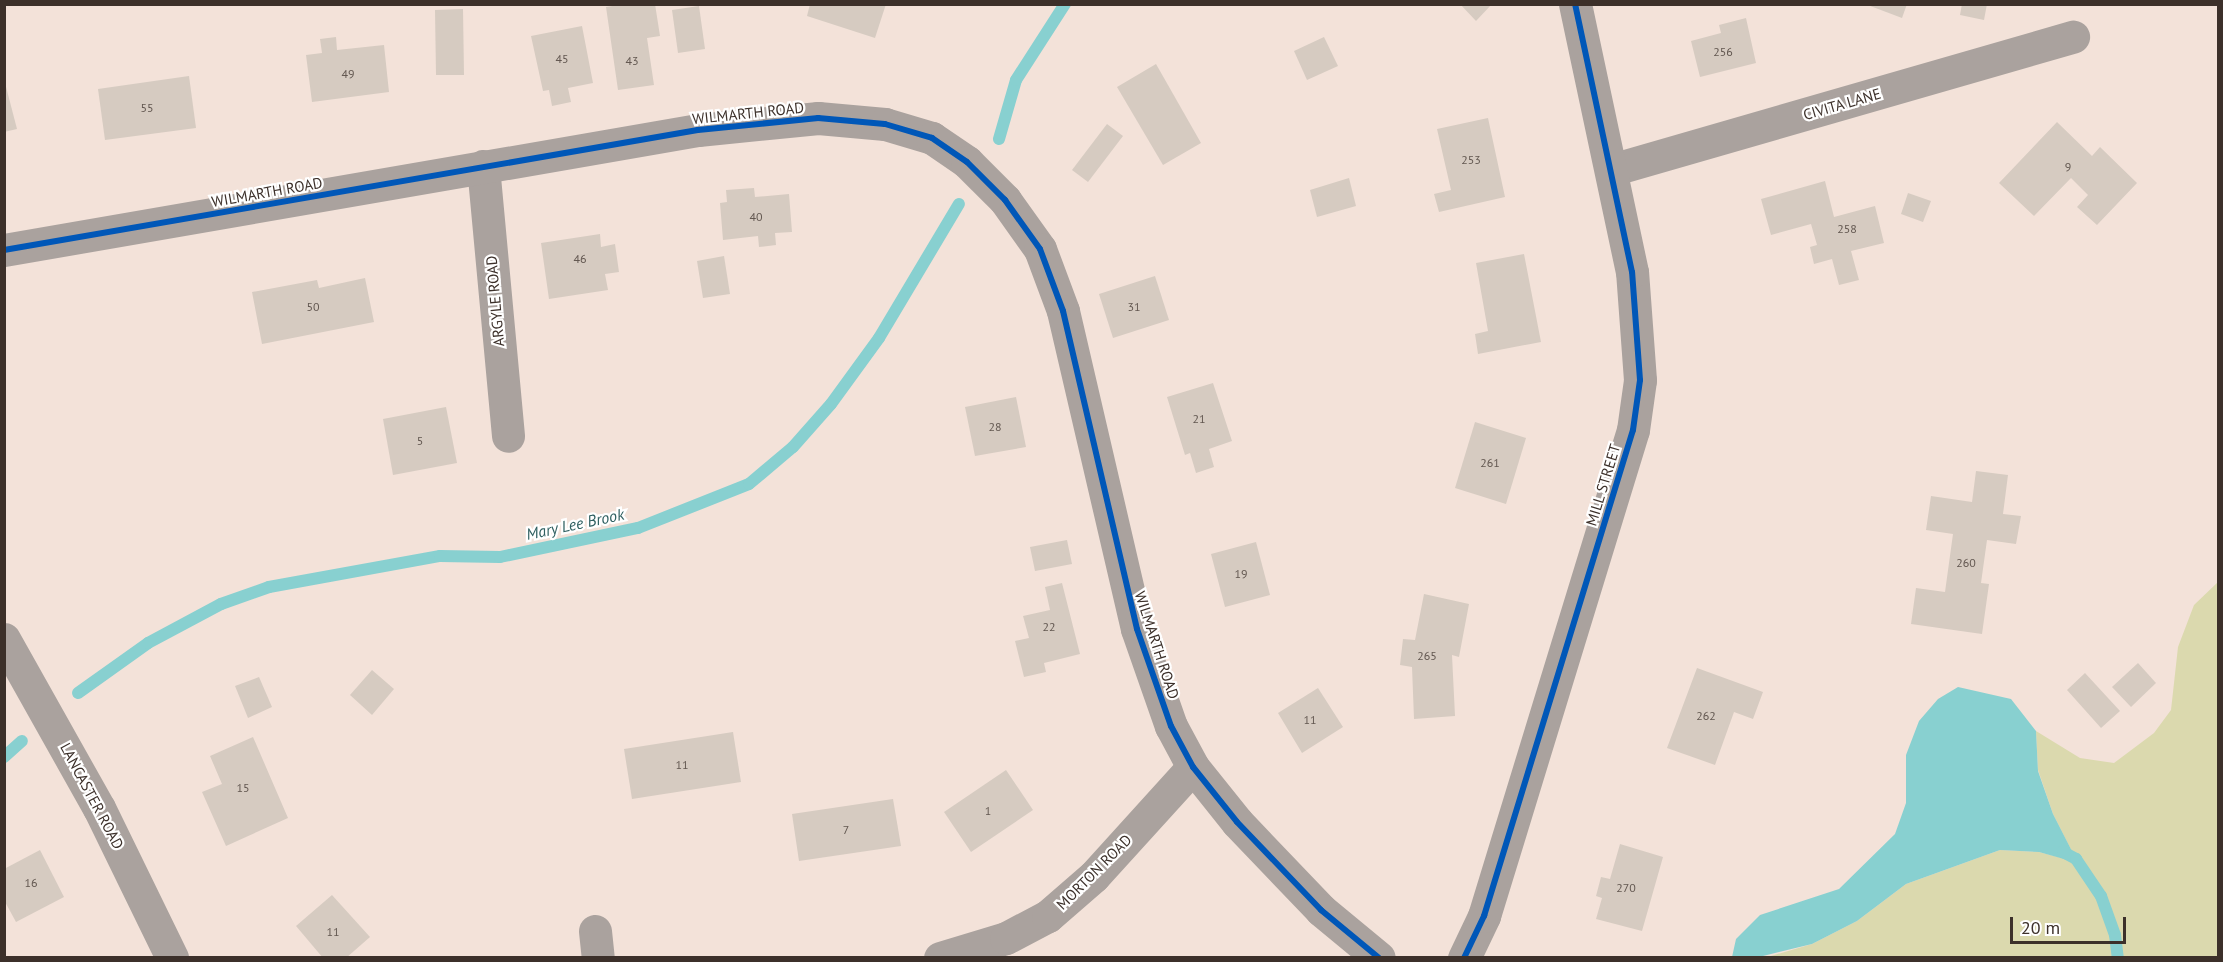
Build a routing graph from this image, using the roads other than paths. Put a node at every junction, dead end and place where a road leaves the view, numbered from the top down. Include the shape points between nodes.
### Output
1 (1575, 4) edge
2 (2073, 37) dead end
3 (483, 166) junction
4 (1611, 170) junction
5 (4, 250) edge
6 (508, 436) dead end
7 (4, 639) edge
8 (1193, 767) junction
9 (172, 957) edge
10 (940, 957) edge
11 (1379, 957) edge
12 (1464, 957) edge

1 - 4 street, MILL STREET
2 - 4 street, CIVITA LANE
3 - 5 street, WILMARTH ROAD
3 - 6 street, ARGYLE ROAD
3 - 8 street, WILMARTH ROAD via 698,130 818,118 895,127 932,138 967,162 1005,200 1040,249 1063,311 1137,629 1171,726
4 - 12 street, MILL STREET via 1632,272 1639,330 1640,380 1633,430 1484,916
7 - 9 street, LANCASTER ROAD via 99,808
8 - 10 street, MORTON ROAD via 1094,876 1048,916 1006,938
8 - 11 street, WILMARTH ROAD via 1237,822 1321,910

